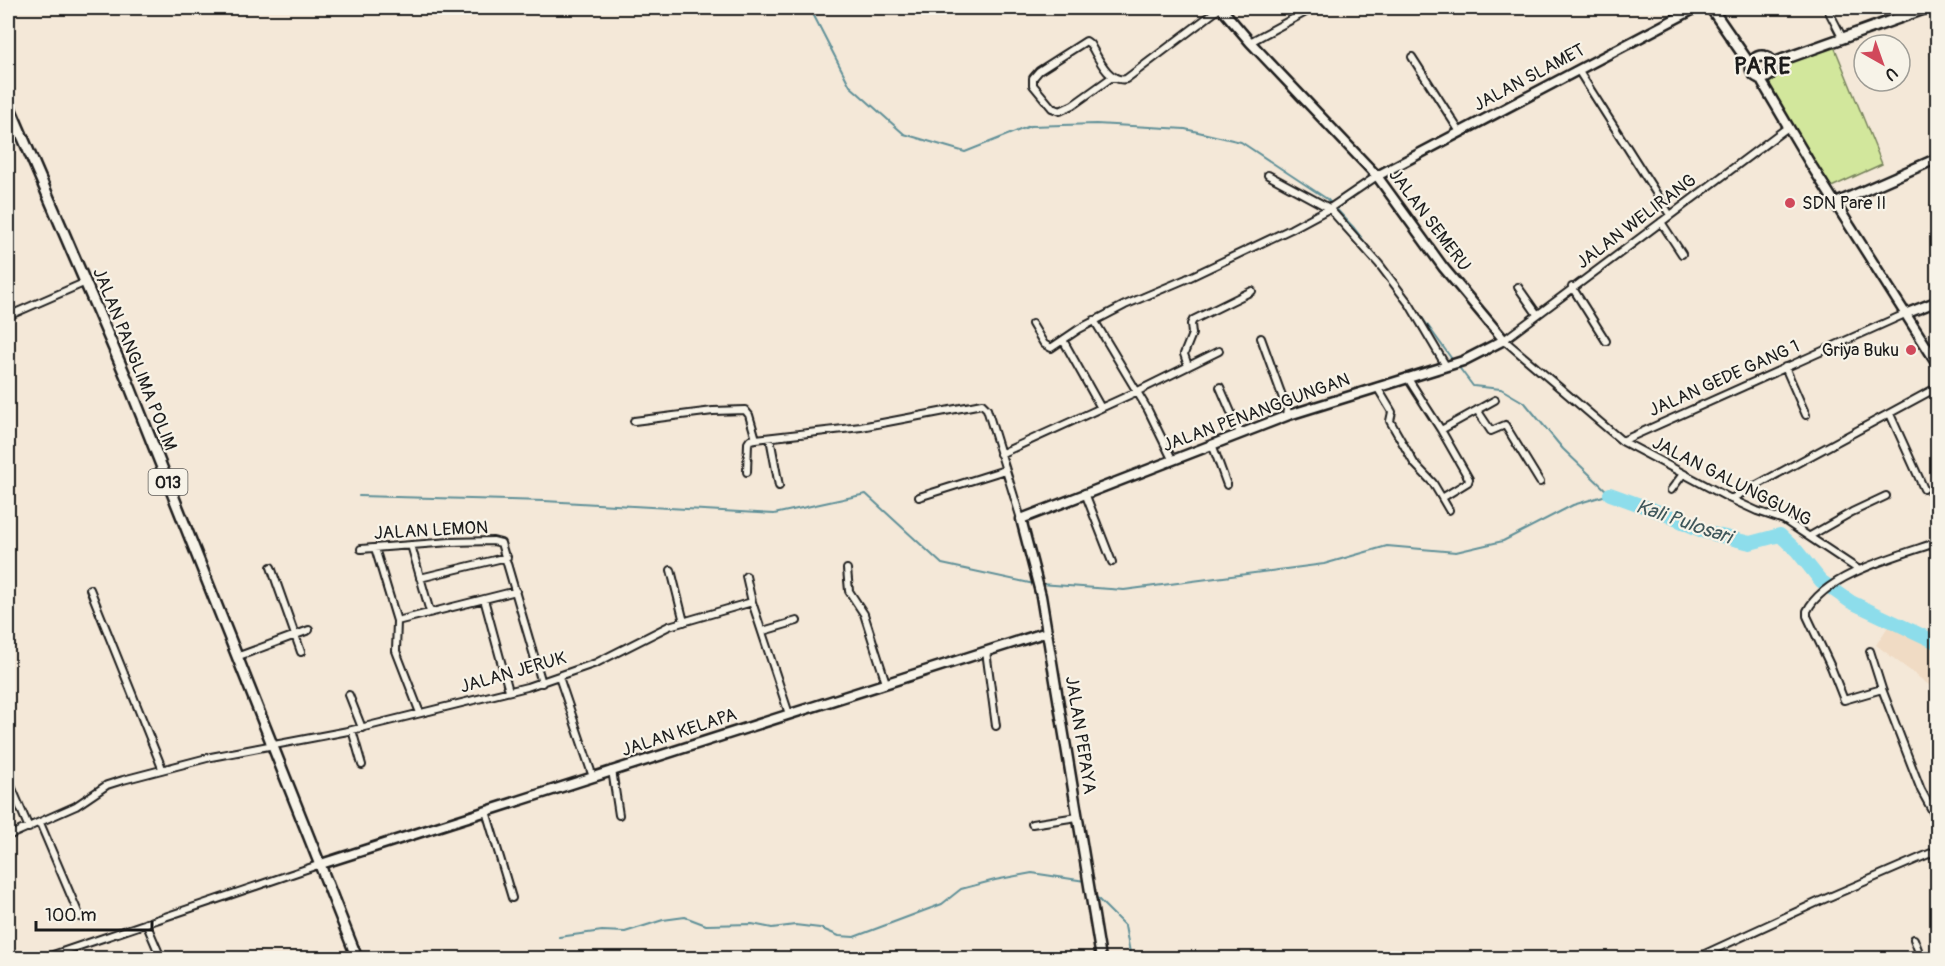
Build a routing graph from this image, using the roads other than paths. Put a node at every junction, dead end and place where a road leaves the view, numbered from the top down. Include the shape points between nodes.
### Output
1 (1221, 8) edge
2 (1313, 8) edge
3 (1696, 8) edge
4 (1711, 8) edge
5 (1827, 8) edge
6 (1927, 8) edge
7 (1842, 37) junction
8 (1250, 42) junction
9 (1412, 57) dead end
10 (1773, 63) junction
11 (1751, 66) junction
12 (1578, 70) junction
13 (1112, 77) junction
14 (1759, 77) junction
15 (8, 103) edge
16 (1788, 127) junction
17 (1460, 132) junction
18 (1938, 158) edge
19 (1268, 175) dead end
20 (1377, 176) junction
21 (1836, 204) junction
22 (1330, 208) junction
23 (1670, 215) junction
24 (1661, 222) junction
25 (1682, 254) dead end
26 (86, 282) junction
27 (1518, 287) dead end
28 (1572, 287) junction
29 (1252, 291) dead end
30 (1938, 301) edge
31 (1537, 314) junction
32 (1905, 314) junction
33 (8, 316) edge
34 (1094, 320) junction
35 (1032, 324) dead end
36 (1261, 338) dead end
37 (1063, 340) junction
38 (1504, 340) junction
39 (1606, 341) dead end
40 (1219, 351) dead end
41 (1448, 365) junction
42 (1938, 365) edge
43 (1188, 366) junction
44 (1785, 367) junction
45 (1407, 377) junction
46 (1220, 387) dead end
47 (1377, 387) junction
48 (1938, 387) edge
49 (1136, 392) junction
50 (1495, 400) dead end
51 (1101, 408) junction
52 (1477, 410) junction
53 (1890, 414) junction
54 (1288, 415) junction
55 (1806, 415) dead end
56 (634, 421) dead end
57 (1441, 430) junction
58 (1239, 434) junction
59 (770, 438) junction
60 (756, 439) junction
61 (1622, 441) junction
62 (1212, 444) junction
63 (1000, 454) junction
64 (1172, 459) junction
65 (1005, 470) junction
66 (747, 472) dead end
67 (1683, 474) junction
68 (1540, 482) dead end
69 (1227, 485) dead end
70 (779, 486) dead end
71 (1924, 489) dead end
72 (1671, 490) dead end
73 (1085, 493) junction
74 (1886, 496) dead end
75 (919, 497) dead end
76 (1442, 498) junction
77 (1731, 499) junction
78 (1449, 510) dead end
79 (1021, 519) junction
80 (1810, 536) junction
81 (1938, 542) edge
82 (411, 545) junction
83 (375, 548) junction
84 (361, 549) dead end
85 (507, 557) junction
86 (1112, 562) dead end
87 (271, 567) dead end
88 (847, 569) dead end
89 (671, 570) dead end
90 (1859, 570) junction
91 (746, 576) dead end
92 (420, 578) junction
93 (90, 589) dead end
94 (516, 591) junction
95 (484, 599) junction
96 (752, 602) junction
97 (430, 612) junction
98 (397, 621) junction
99 (797, 621) dead end
100 (684, 622) junction
101 (309, 630) dead end
102 (763, 630) junction
103 (1047, 632) junction
104 (296, 635) junction
105 (986, 651) junction
106 (1870, 651) dead end
107 (301, 652) dead end
108 (239, 656) junction
109 (559, 677) junction
110 (542, 683) junction
111 (886, 683) junction
112 (1882, 689) junction
113 (509, 691) junction
114 (349, 695) dead end
115 (420, 713) junction
116 (789, 714) junction
117 (996, 726) dead end
118 (362, 728) junction
119 (352, 730) junction
120 (274, 746) junction
121 (362, 765) dead end
122 (162, 768) junction
123 (612, 770) junction
124 (593, 777) junction
125 (8, 779) edge
126 (486, 811) junction
127 (619, 815) dead end
128 (1077, 817) junction
129 (1938, 821) edge
130 (40, 823) junction
131 (1032, 824) dead end
132 (29, 828) junction
133 (8, 836) edge
134 (1938, 850) edge
135 (321, 864) junction
136 (513, 898) dead end
137 (80, 916) dead end
138 (152, 922) junction
139 (1914, 939) dead end
140 (44, 958) edge
141 (161, 958) edge
142 (357, 958) edge
143 (1101, 958) edge
144 (1696, 958) edge
145 (1921, 958) edge

1 - 8 street, JALAN SEMERU
1 - 13 street via 1126,79
2 - 8 street
3 - 12 street, JALAN SLAMET
4 - 11 main road
5 - 7 street
6 - 7 main road
7 - 10 main road
8 - 20 street, JALAN SEMERU
9 - 17 street
10 - 11 main road via 1762,56 1756,57
10 - 14 main road via 1770,75
11 - 14 main road
12 - 17 street, JALAN SLAMET
12 - 23 street
13 - 13 street via 1086,41 1039,71 1033,85 1049,105 1060,111
14 - 16 street
15 - 26 main road, JALAN PANGLIMA POLIM / 013
16 - 21 street
16 - 23 street, JALAN WELIRANG
17 - 20 street, JALAN SLAMET
18 - 21 street
19 - 22 street
20 - 22 street
20 - 38 street, JALAN SEMERU via 1443,267
21 - 32 street
22 - 34 street
22 - 41 street via 1410,305
23 - 24 street, JALAN WELIRANG
24 - 25 street
24 - 28 street, JALAN WELIRANG
26 - 33 street
26 - 108 main road, JALAN PANGLIMA POLIM / 013
27 - 31 street
28 - 31 street, JALAN WELIRANG
28 - 39 street
29 - 43 street via 1192,320 1192,334 1184,354
30 - 32 street
31 - 38 street, JALAN WELIRANG
32 - 42 street
32 - 44 street, JALAN GEDE GANG 1
34 - 37 street
34 - 49 street
35 - 37 street via 1047,347
36 - 54 street
37 - 51 street
38 - 41 street, JALAN PENANGGUNGAN
38 - 61 street, JALAN SEMERU
40 - 43 street
41 - 45 street, JALAN PENANGGUNGAN
43 - 49 street
44 - 55 street
44 - 61 street, JALAN GEDE GANG 1
45 - 47 street, JALAN PENANGGUNGAN
45 - 57 street
46 - 58 street
47 - 54 street, JALAN PENANGGUNGAN
47 - 76 street via 1392,412 1390,421 1405,449
48 - 53 street
49 - 51 street
49 - 64 street
50 - 52 street
51 - 63 street
52 - 57 street
52 - 68 street via 1491,431 1506,426
53 - 71 street
53 - 77 street
54 - 58 street, JALAN PENANGGUNGAN
56 - 60 street via 745,410
57 - 76 street via 1469,479
58 - 62 street, JALAN PENANGGUNGAN
59 - 60 street
59 - 63 street via 873,426 982,404 987,409
59 - 70 street
60 - 66 street via 748,443
61 - 67 street, JALAN GALUNGGUNG
62 - 64 street, JALAN PENANGGUNGAN
62 - 69 street
63 - 65 street
64 - 73 street, JALAN PENANGGUNGAN
65 - 75 street
65 - 79 street
67 - 72 street
67 - 77 street, JALAN GALUNGGUNG
73 - 79 street, JALAN PENANGGUNGAN
73 - 86 street
74 - 80 street
76 - 78 street
77 - 80 street, JALAN GALUNGGUNG via 1784,520
79 - 103 street, JALAN PEPAYA
80 - 90 street, JALAN GALUNGGUNG
81 - 90 street
82 - 83 street, JALAN LEMON
82 - 85 street, JALAN LEMON via 498,542
82 - 92 street
83 - 84 street, JALAN LEMON
83 - 98 street
85 - 92 street
85 - 94 street, JALAN LEMON
87 - 104 street
88 - 111 street via 849,591 864,614
89 - 100 street
90 - 112 street via 1820,595 1808,608 1807,616 1844,700
91 - 96 street
92 - 97 street
93 - 122 street
94 - 95 street
94 - 110 street, JALAN LEMON
95 - 97 street
95 - 113 street
96 - 100 street, JALAN JERUK
96 - 102 street
97 - 98 street
98 - 115 street via 396,651
99 - 102 street
100 - 109 street, JALAN JERUK
101 - 104 street
102 - 116 street
103 - 105 street, JALAN KELAPA
103 - 128 street, JALAN PEPAYA
104 - 107 street
104 - 108 street
105 - 111 street, JALAN KELAPA
105 - 117 street
106 - 112 street
108 - 120 main road, JALAN PANGLIMA POLIM / 013
109 - 110 street, JALAN JERUK
109 - 124 street
110 - 113 street, JALAN JERUK
111 - 116 street, JALAN KELAPA
112 - 129 street via 1921,790
113 - 115 street, JALAN JERUK
114 - 118 street
115 - 118 street, JALAN JERUK
116 - 123 street, JALAN KELAPA
118 - 119 street, JALAN JERUK
119 - 120 street, JALAN JERUK
119 - 121 street
120 - 122 street, JALAN JERUK
120 - 135 main road, JALAN PANGLIMA POLIM / 013
122 - 130 street, JALAN JERUK via 107,785
123 - 124 street, JALAN KELAPA
123 - 127 street
124 - 126 street, JALAN KELAPA
125 - 132 street
126 - 135 street, JALAN KELAPA
126 - 136 street
128 - 131 street
128 - 143 street, JALAN PEPAYA
130 - 132 street, JALAN JERUK
130 - 137 street
132 - 133 street, JALAN JERUK
134 - 144 street
135 - 138 street
135 - 142 main road, 013
138 - 140 street
138 - 141 street
139 - 145 street

